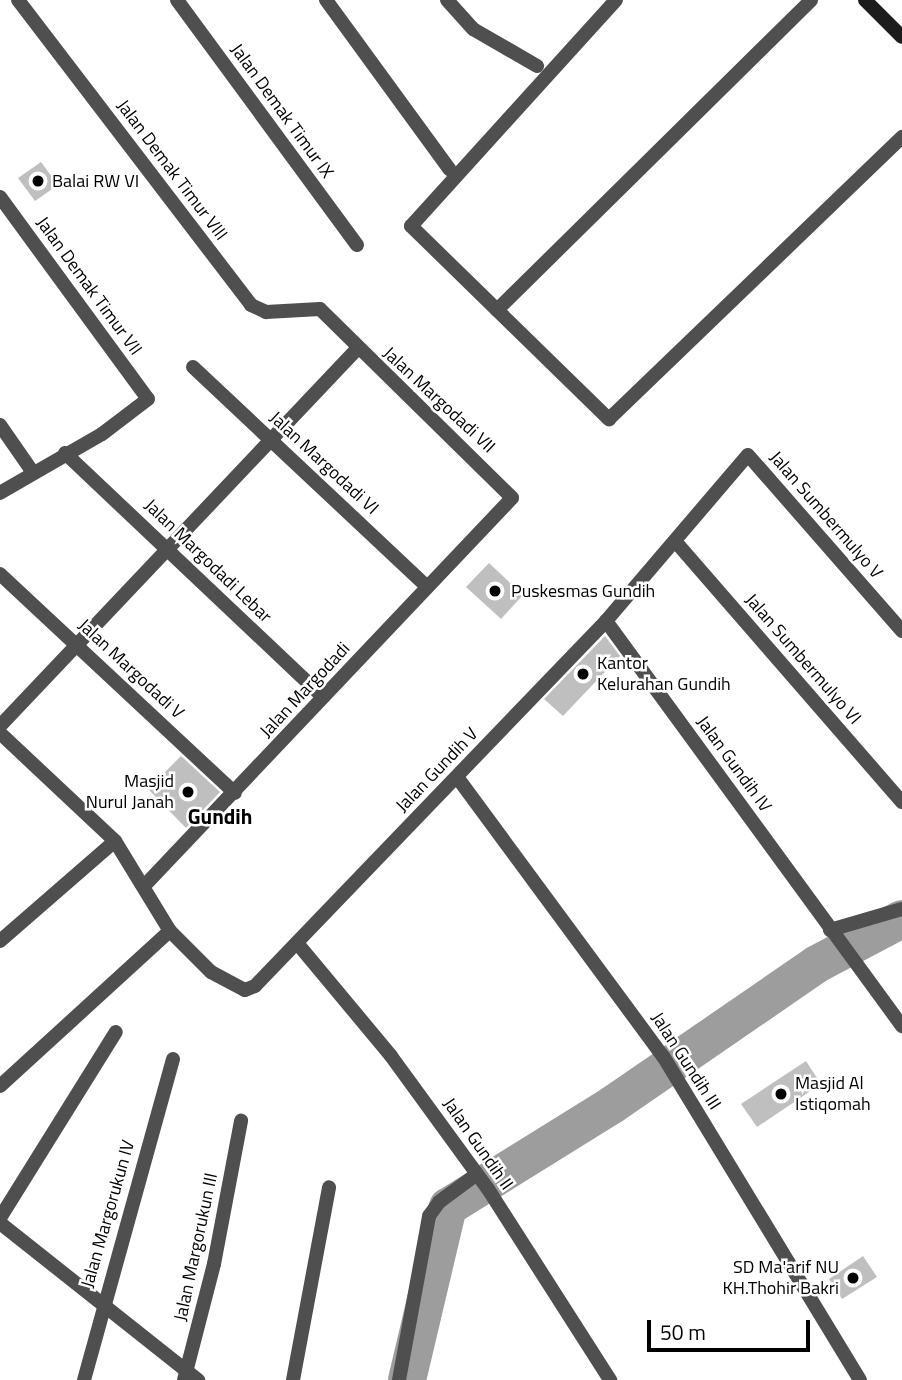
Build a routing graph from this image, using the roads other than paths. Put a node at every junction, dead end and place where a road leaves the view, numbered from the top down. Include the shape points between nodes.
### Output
1 (18, 0) edge
2 (177, 0) edge
3 (326, 0) edge
4 (447, 0) edge
5 (811, 0) edge
6 (865, 0) edge
7 (610, 2) edge
8 (902, 37) edge
9 (537, 65) dead end
10 (902, 136) edge
11 (450, 170) dead end
12 (0, 197) edge
13 (356, 245) dead end
14 (320, 310) joint
15 (497, 310) junction
16 (357, 349) junction
17 (193, 367) dead end
18 (0, 425) edge
19 (270, 437) junction
20 (65, 453) junction
21 (748, 455) joint
22 (32, 471) junction
23 (0, 493) edge
24 (492, 519) joint
25 (675, 541) junction
26 (168, 549) junction
27 (0, 574) edge
28 (428, 587) junction
29 (606, 621) junction
30 (902, 631) edge
31 (80, 648) junction
32 (323, 697) junction
33 (0, 726) edge
34 (0, 733) edge
35 (457, 777) junction
36 (235, 793) junction
37 (902, 802) edge
38 (115, 841) junction
39 (145, 886) junction
40 (902, 909) edge
41 (170, 931) junction
42 (834, 936) junction
43 (0, 941) edge
44 (297, 943) junction
45 (902, 1026) edge
46 (116, 1032) dead end
47 (173, 1059) dead end
48 (0, 1086) edge
49 (241, 1121) dead end
50 (477, 1175) junction
51 (329, 1187) dead end
52 (0, 1220) edge
53 (102, 1306) junction
54 (185, 1375) edge
55 (84, 1380) edge
56 (198, 1380) edge
57 (293, 1380) edge
58 (399, 1380) edge
59 (610, 1380) edge
60 (860, 1380) edge

1 - 14 street, Jalan Demak Timur VIII via 251,305 266,312
2 - 13 street, Jalan Demak Timur IX
3 - 11 street
4 - 9 street via 473,29
5 - 15 street
6 - 8 main road
7 - 15 street via 411,224
10 - 15 street via 613,420
12 - 20 street, Jalan Demak Timur VII via 148,398 102,434
14 - 16 street, Jalan Margodadi VII
16 - 19 street
16 - 24 street, Jalan Margodadi VII via 510,495
17 - 19 street, Jalan Margodadi VI
18 - 22 street
19 - 26 street
19 - 28 street, Jalan Margodadi VI
20 - 22 street
20 - 26 street, Jalan Margodadi Lebar
21 - 25 street, Jalan Gundih V
21 - 30 street, Jalan Sumbermulyo V
22 - 23 street
24 - 28 street, Jalan Margodadi
25 - 29 street, Jalan Gundih V
25 - 37 street, Jalan Sumbermulyo VI
26 - 31 street
26 - 32 street, Jalan Margodadi Lebar
27 - 31 street, Jalan Margodadi V
28 - 32 street, Jalan Margodadi
29 - 35 street, Jalan Gundih V
29 - 42 street, Jalan Gundih IV
31 - 33 street
31 - 36 street, Jalan Margodadi V
32 - 36 street, Jalan Margodadi
34 - 38 street, Jalan Gundih V
35 - 44 street, Jalan Gundih V
35 - 60 street, Jalan Gundih III via 663,1056
36 - 39 street, Jalan Margodadi
38 - 39 street, Jalan Gundih V
38 - 43 street
39 - 41 street, Jalan Gundih V
40 - 42 street
41 - 44 street, Jalan Gundih V via 238,991 256,986
41 - 48 street
42 - 45 street, Jalan Gundih IV
44 - 50 street, Jalan Gundih II via 391,1056
46 - 52 street
47 - 53 street, Jalan Margorukun IV
49 - 54 street, Jalan Margorukun III via 214,1264
50 - 58 street via 439,1202 429,1216
50 - 59 street, Jalan Gundih II
51 - 57 street
52 - 53 street
53 - 54 street
53 - 55 street, Jalan Margorukun IV
54 - 56 street

